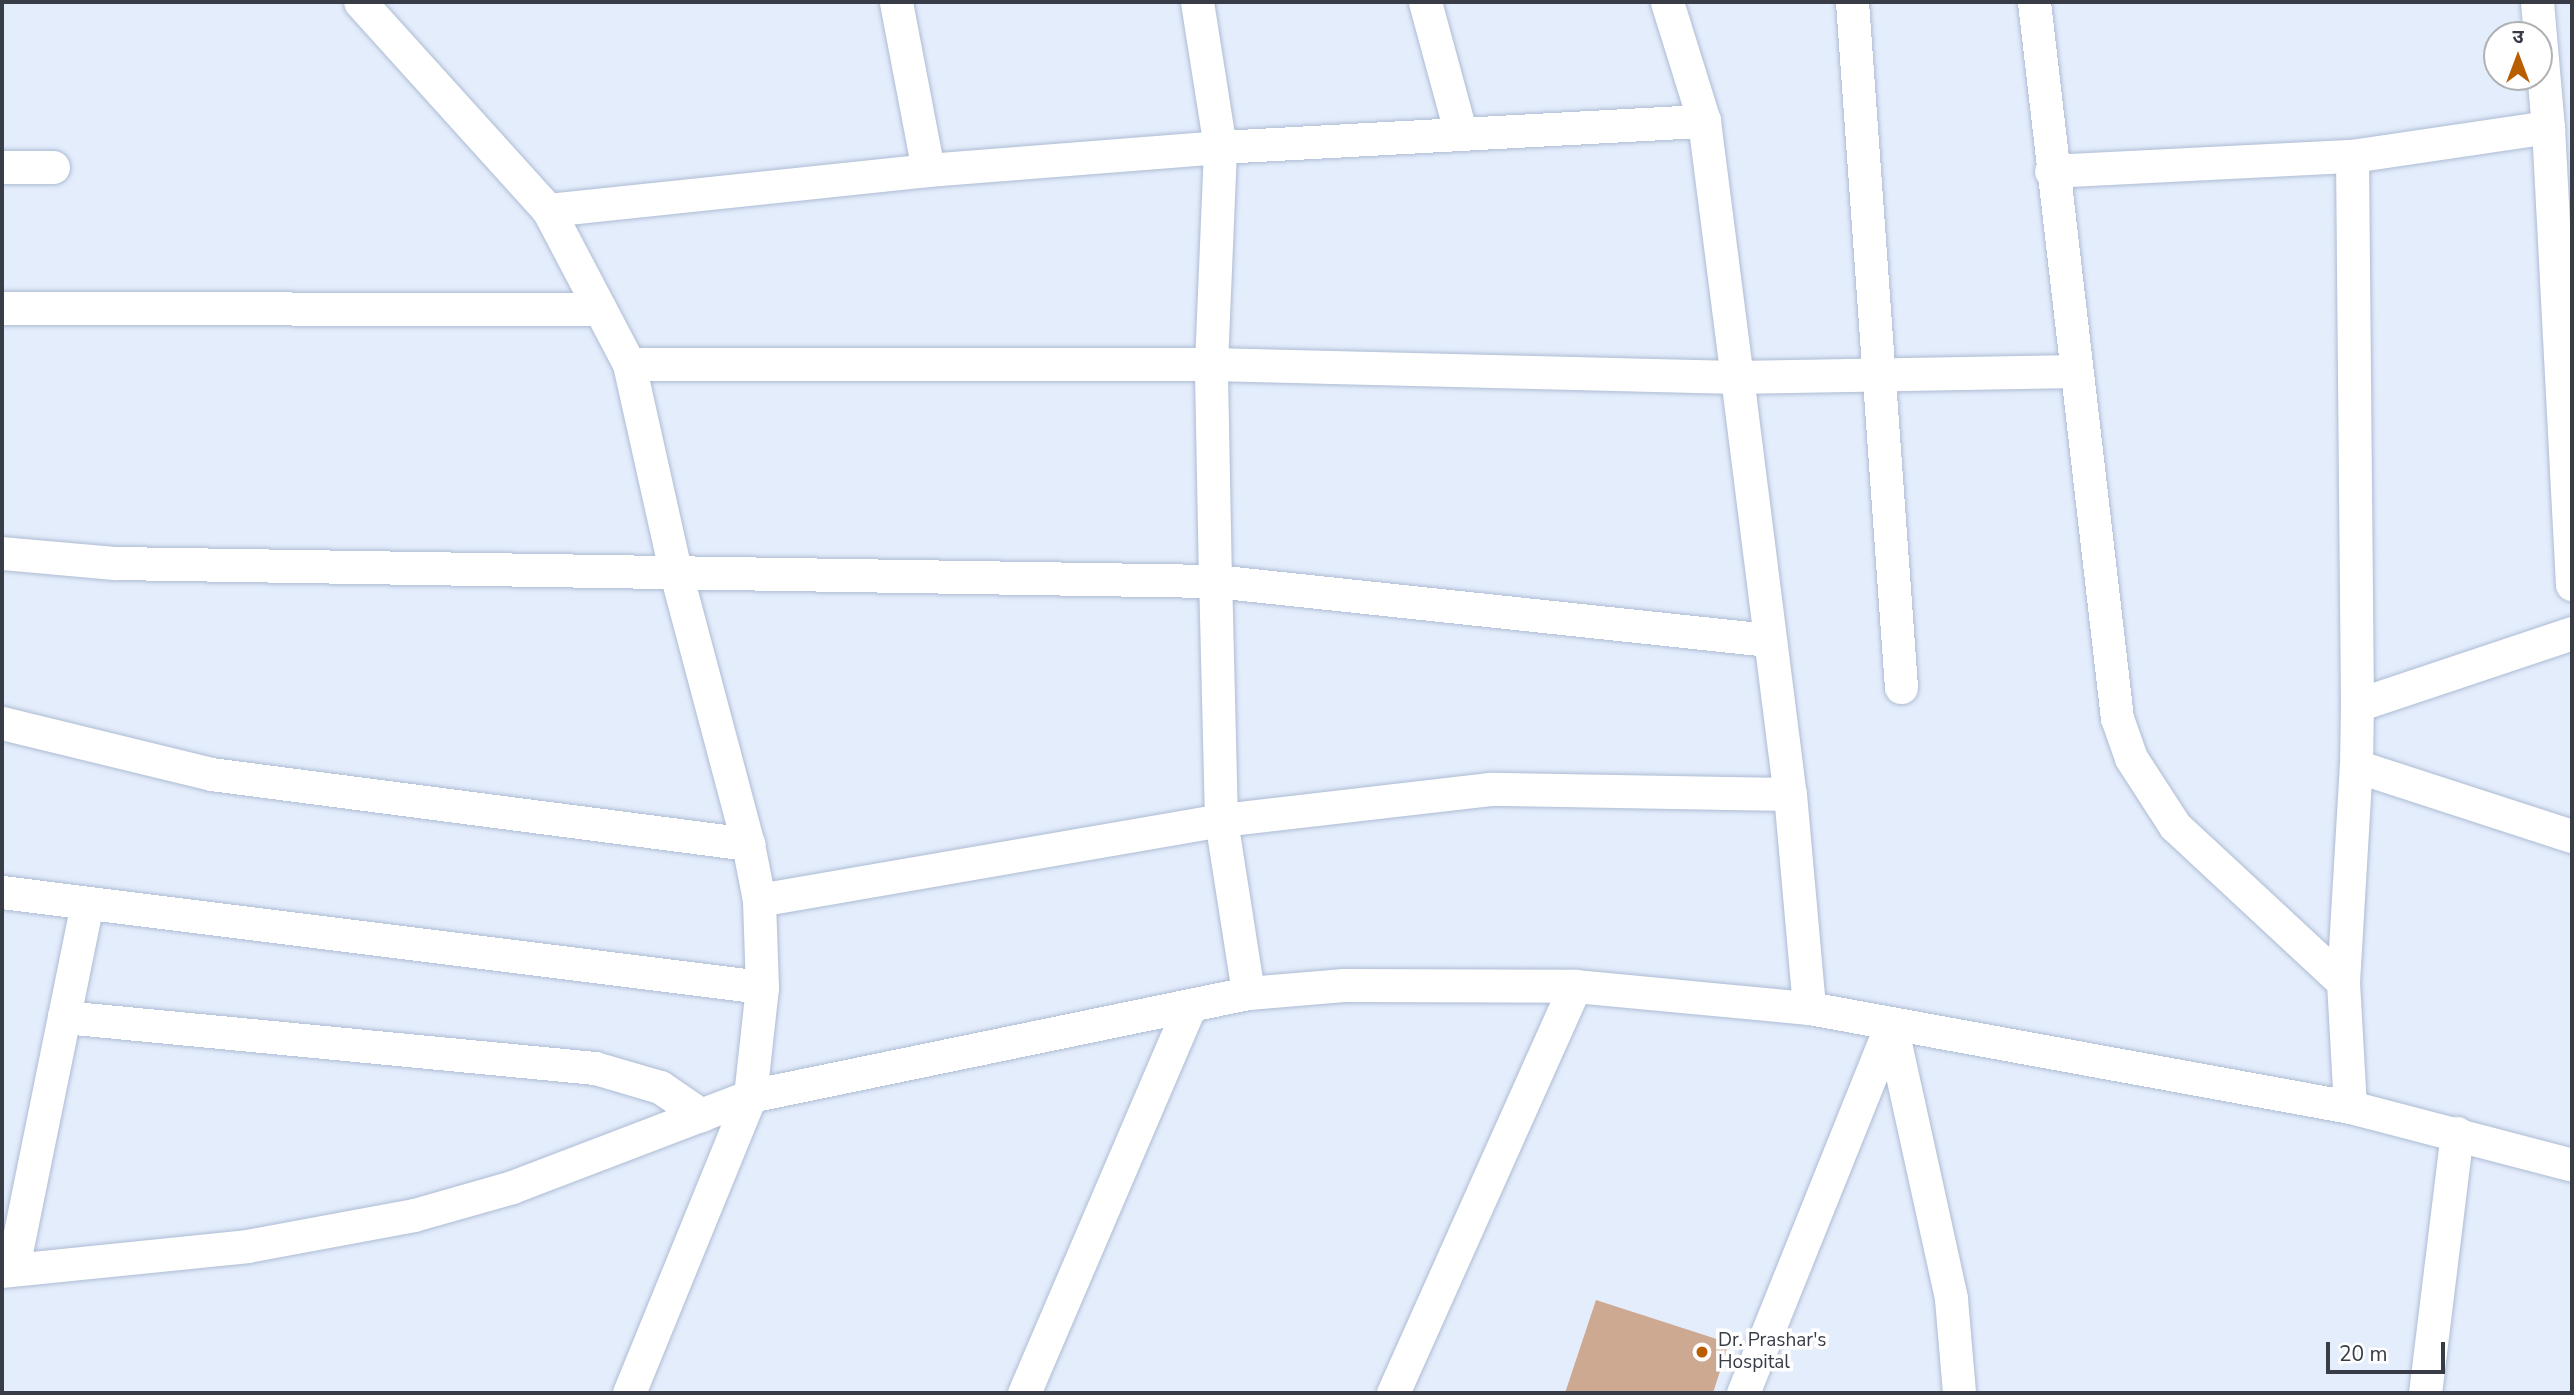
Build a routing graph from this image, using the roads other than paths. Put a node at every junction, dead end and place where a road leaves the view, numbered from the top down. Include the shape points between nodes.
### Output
1 (360, 2) edge
2 (895, 2) edge
3 (1197, 2) edge
4 (1425, 2) edge
5 (1667, 2) edge
6 (1852, 2) edge
7 (2034, 2) edge
8 (2536, 2) edge
9 (1704, 121) junction
10 (2548, 127) junction
11 (1460, 131) junction
12 (1220, 147) junction
13 (2352, 156) junction
14 (2, 167) edge
15 (53, 167) dead end
16 (928, 170) junction
17 (2051, 171) junction
18 (548, 210) junction
19 (2, 308) edge
20 (600, 309) junction
21 (629, 364) junction
22 (1211, 364) junction
23 (2075, 371) junction
24 (1737, 377) junction
25 (1879, 378) junction
26 (2, 553) edge
27 (675, 570) junction
28 (1215, 581) junction
29 (2572, 584) edge
30 (2572, 633) edge
31 (1768, 640) junction
32 (1901, 687) dead end
33 (2357, 705) junction
34 (2, 723) edge
35 (2356, 766) junction
36 (1790, 794) junction
37 (1221, 820) junction
38 (2572, 836) edge
39 (748, 844) junction
40 (2, 892) edge
41 (759, 900) junction
42 (87, 904) junction
43 (2343, 982) junction
44 (1575, 986) junction
45 (762, 987) junction
46 (1248, 993) junction
47 (1190, 1005) junction
48 (1809, 1008) junction
49 (64, 1017) junction
50 (1891, 1025) junction
51 (750, 1096) junction
52 (2350, 1107) junction
53 (701, 1115) junction
54 (2457, 1133) junction
55 (2572, 1166) edge
56 (7, 1269) edge
57 (629, 1393) edge
58 (1024, 1393) edge
59 (1393, 1393) edge
60 (1743, 1393) edge
61 (1959, 1393) edge
62 (2425, 1393) edge

1 - 18 street
2 - 16 street
3 - 12 street
4 - 11 street
5 - 9 street
6 - 25 street
7 - 17 street
8 - 10 street
9 - 11 street
9 - 24 street
10 - 13 street
10 - 29 street
11 - 12 street
12 - 16 street
12 - 22 street
13 - 17 street
13 - 33 street
14 - 15 street
16 - 18 street
17 - 23 street
18 - 20 street
19 - 20 street
20 - 21 street
21 - 22 street
21 - 27 street
22 - 24 street
22 - 28 street
23 - 25 street
23 - 43 street via 2117,718 2131,758 2175,826
24 - 25 street
24 - 31 street
25 - 32 street
26 - 27 street via 115,563
27 - 28 street
27 - 39 street
28 - 31 street
28 - 37 street
30 - 33 street
31 - 36 street
33 - 35 street
34 - 39 street via 211,774
35 - 38 street
35 - 43 street
36 - 37 street via 1490,789
36 - 48 street
37 - 41 street
37 - 46 street
39 - 41 street
40 - 42 street
41 - 45 street
42 - 45 street
42 - 49 street
43 - 52 street
44 - 46 street via 1344,985
44 - 48 street
44 - 59 street
45 - 51 street
46 - 47 street
47 - 51 street
47 - 58 street
48 - 50 street
49 - 53 street via 595,1068 660,1087
49 - 56 street
50 - 52 street via 2021,1044
50 - 60 street
50 - 61 street via 1951,1299
51 - 53 street
51 - 57 street
52 - 54 street
53 - 56 street via 512,1188 414,1215 247,1246
54 - 55 street
54 - 62 street

